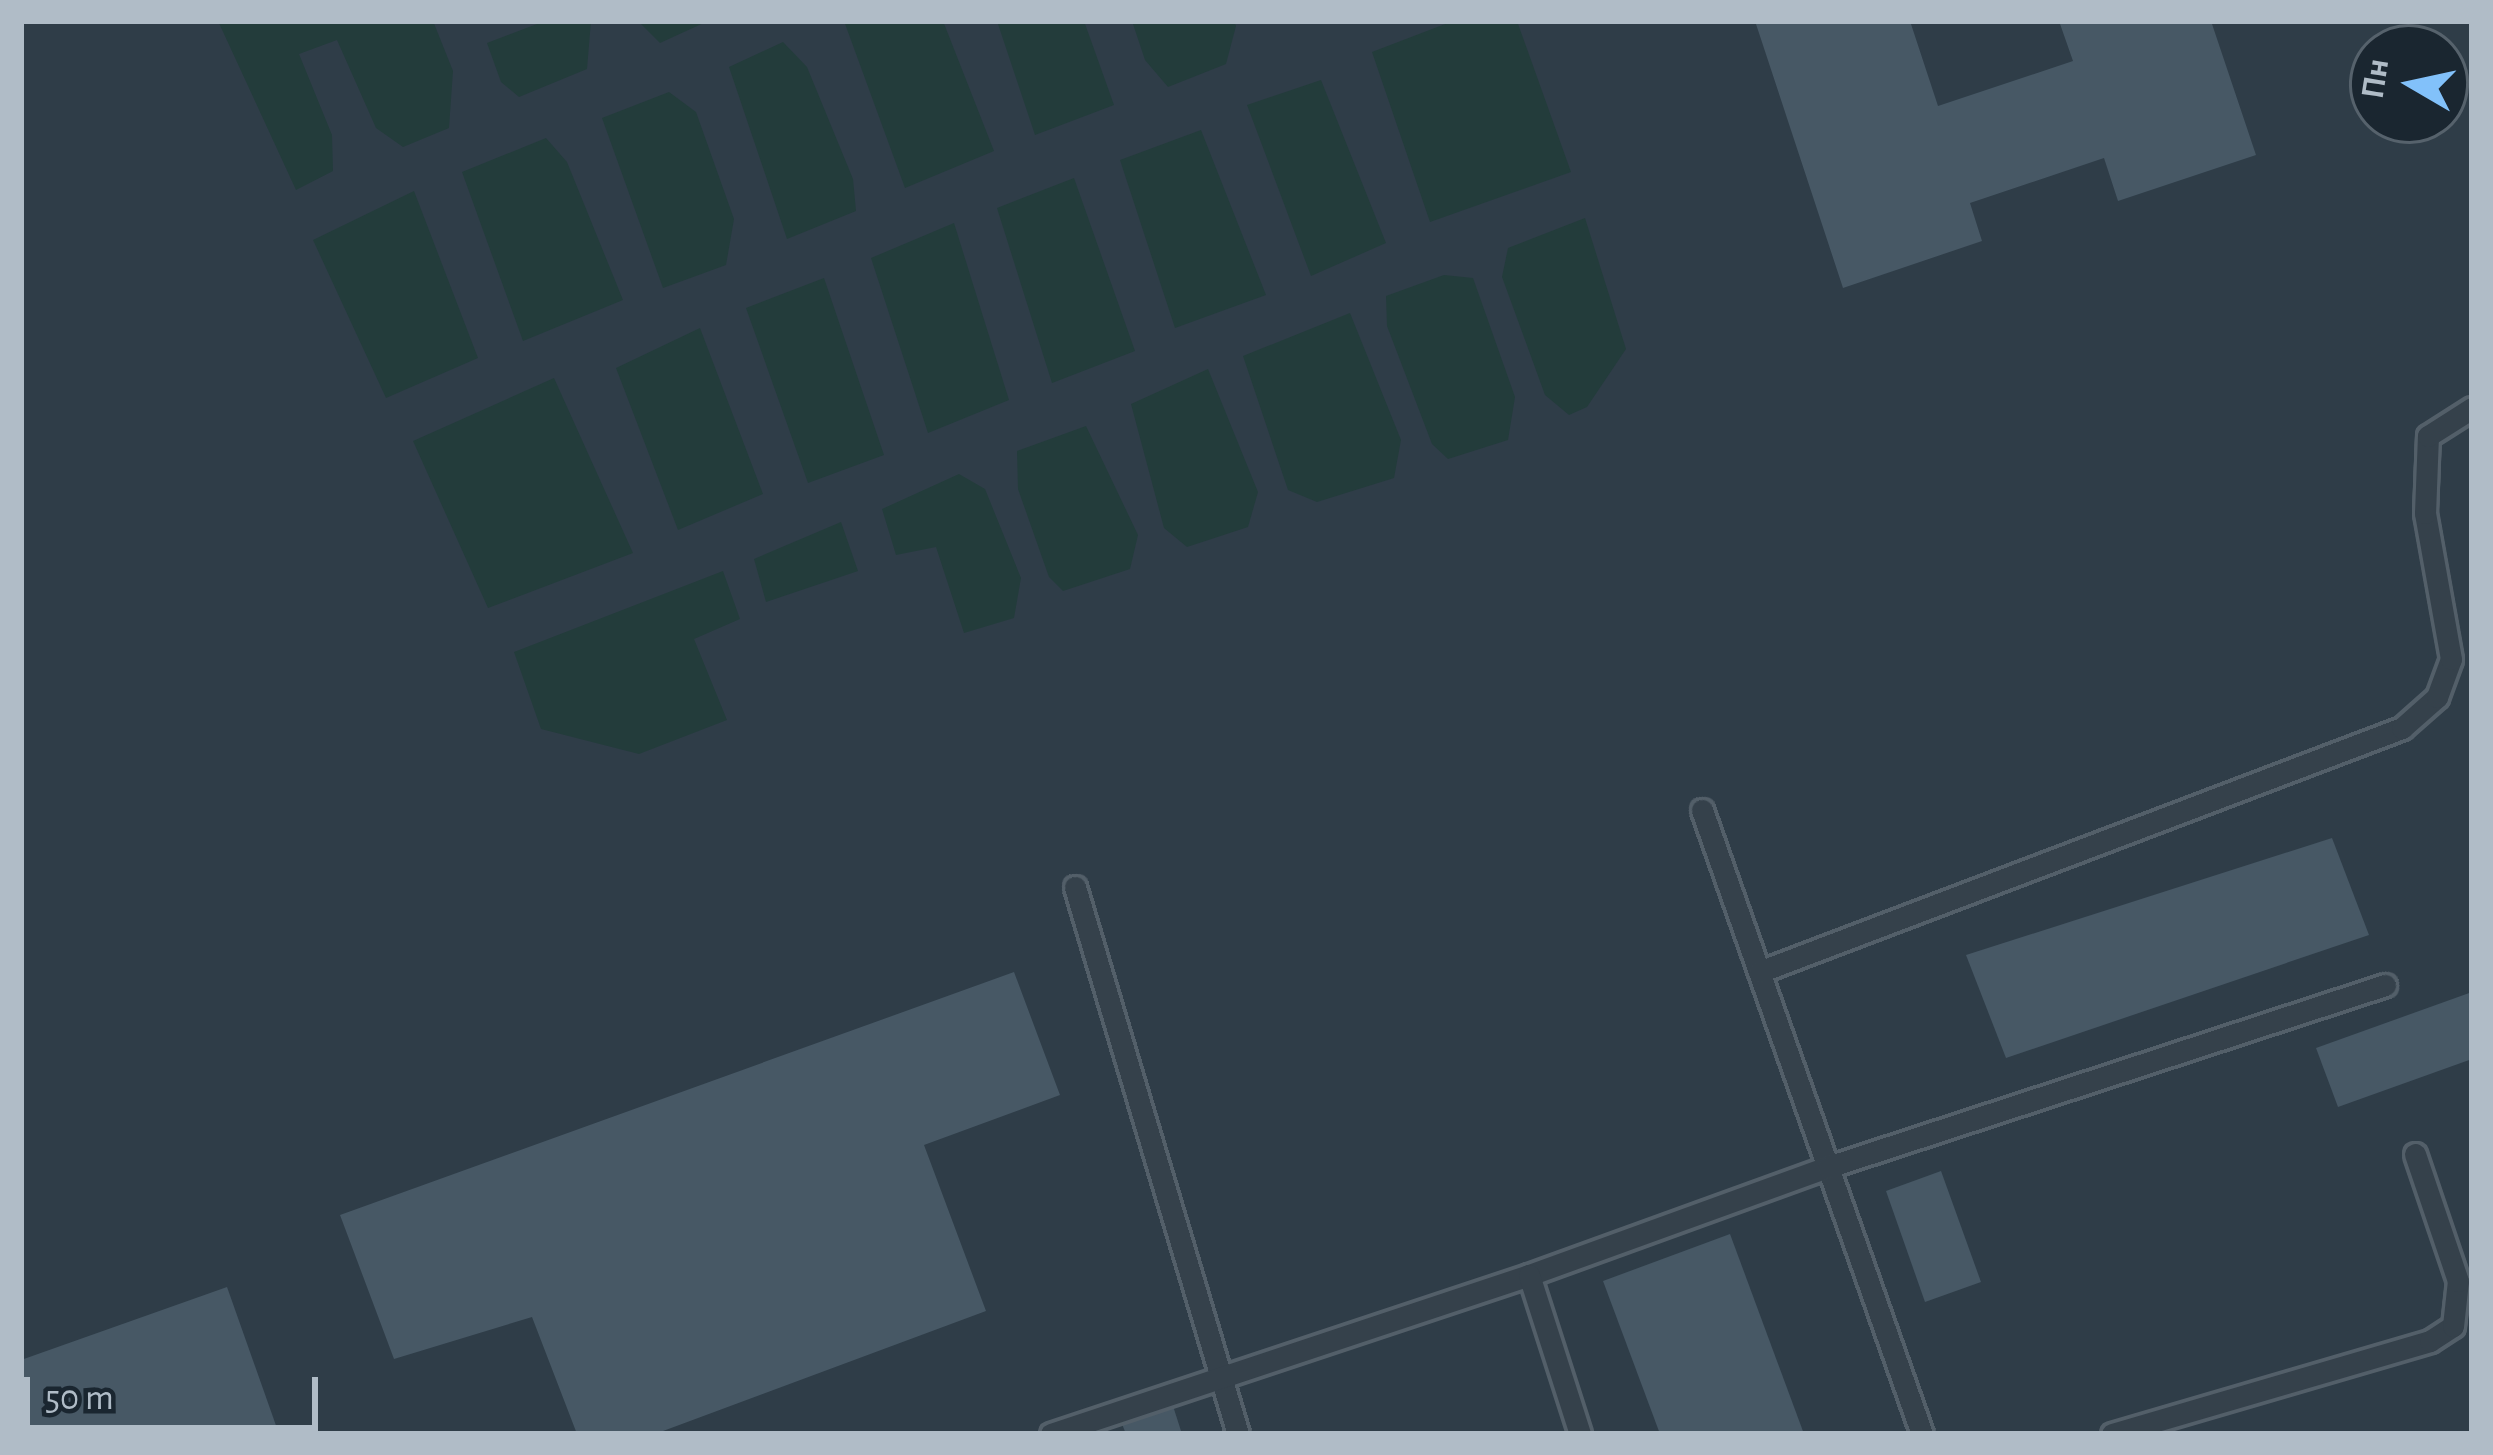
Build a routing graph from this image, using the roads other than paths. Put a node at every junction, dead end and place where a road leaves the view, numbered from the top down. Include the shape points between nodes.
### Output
1 (2472, 408) edge
2 (1702, 810) dead end
3 (1076, 887) dead end
4 (1759, 972) junction
5 (2385, 985) dead end
6 (2415, 1154) dead end
7 (1828, 1167) junction
8 (1529, 1275) junction
9 (1222, 1377) junction
10 (1052, 1434) edge
11 (1238, 1434) edge
12 (1580, 1434) edge
13 (1922, 1434) edge
14 (2111, 1434) edge

1 - 4 lane via 2428,436 2425,513 2451,659 2437,697 2402,728
2 - 4 lane
3 - 9 lane
4 - 7 lane
5 - 7 lane
6 - 14 lane via 2458,1281 2453,1326 2430,1341
7 - 8 lane
7 - 13 lane
8 - 9 lane
8 - 12 lane
9 - 10 lane
9 - 11 lane

